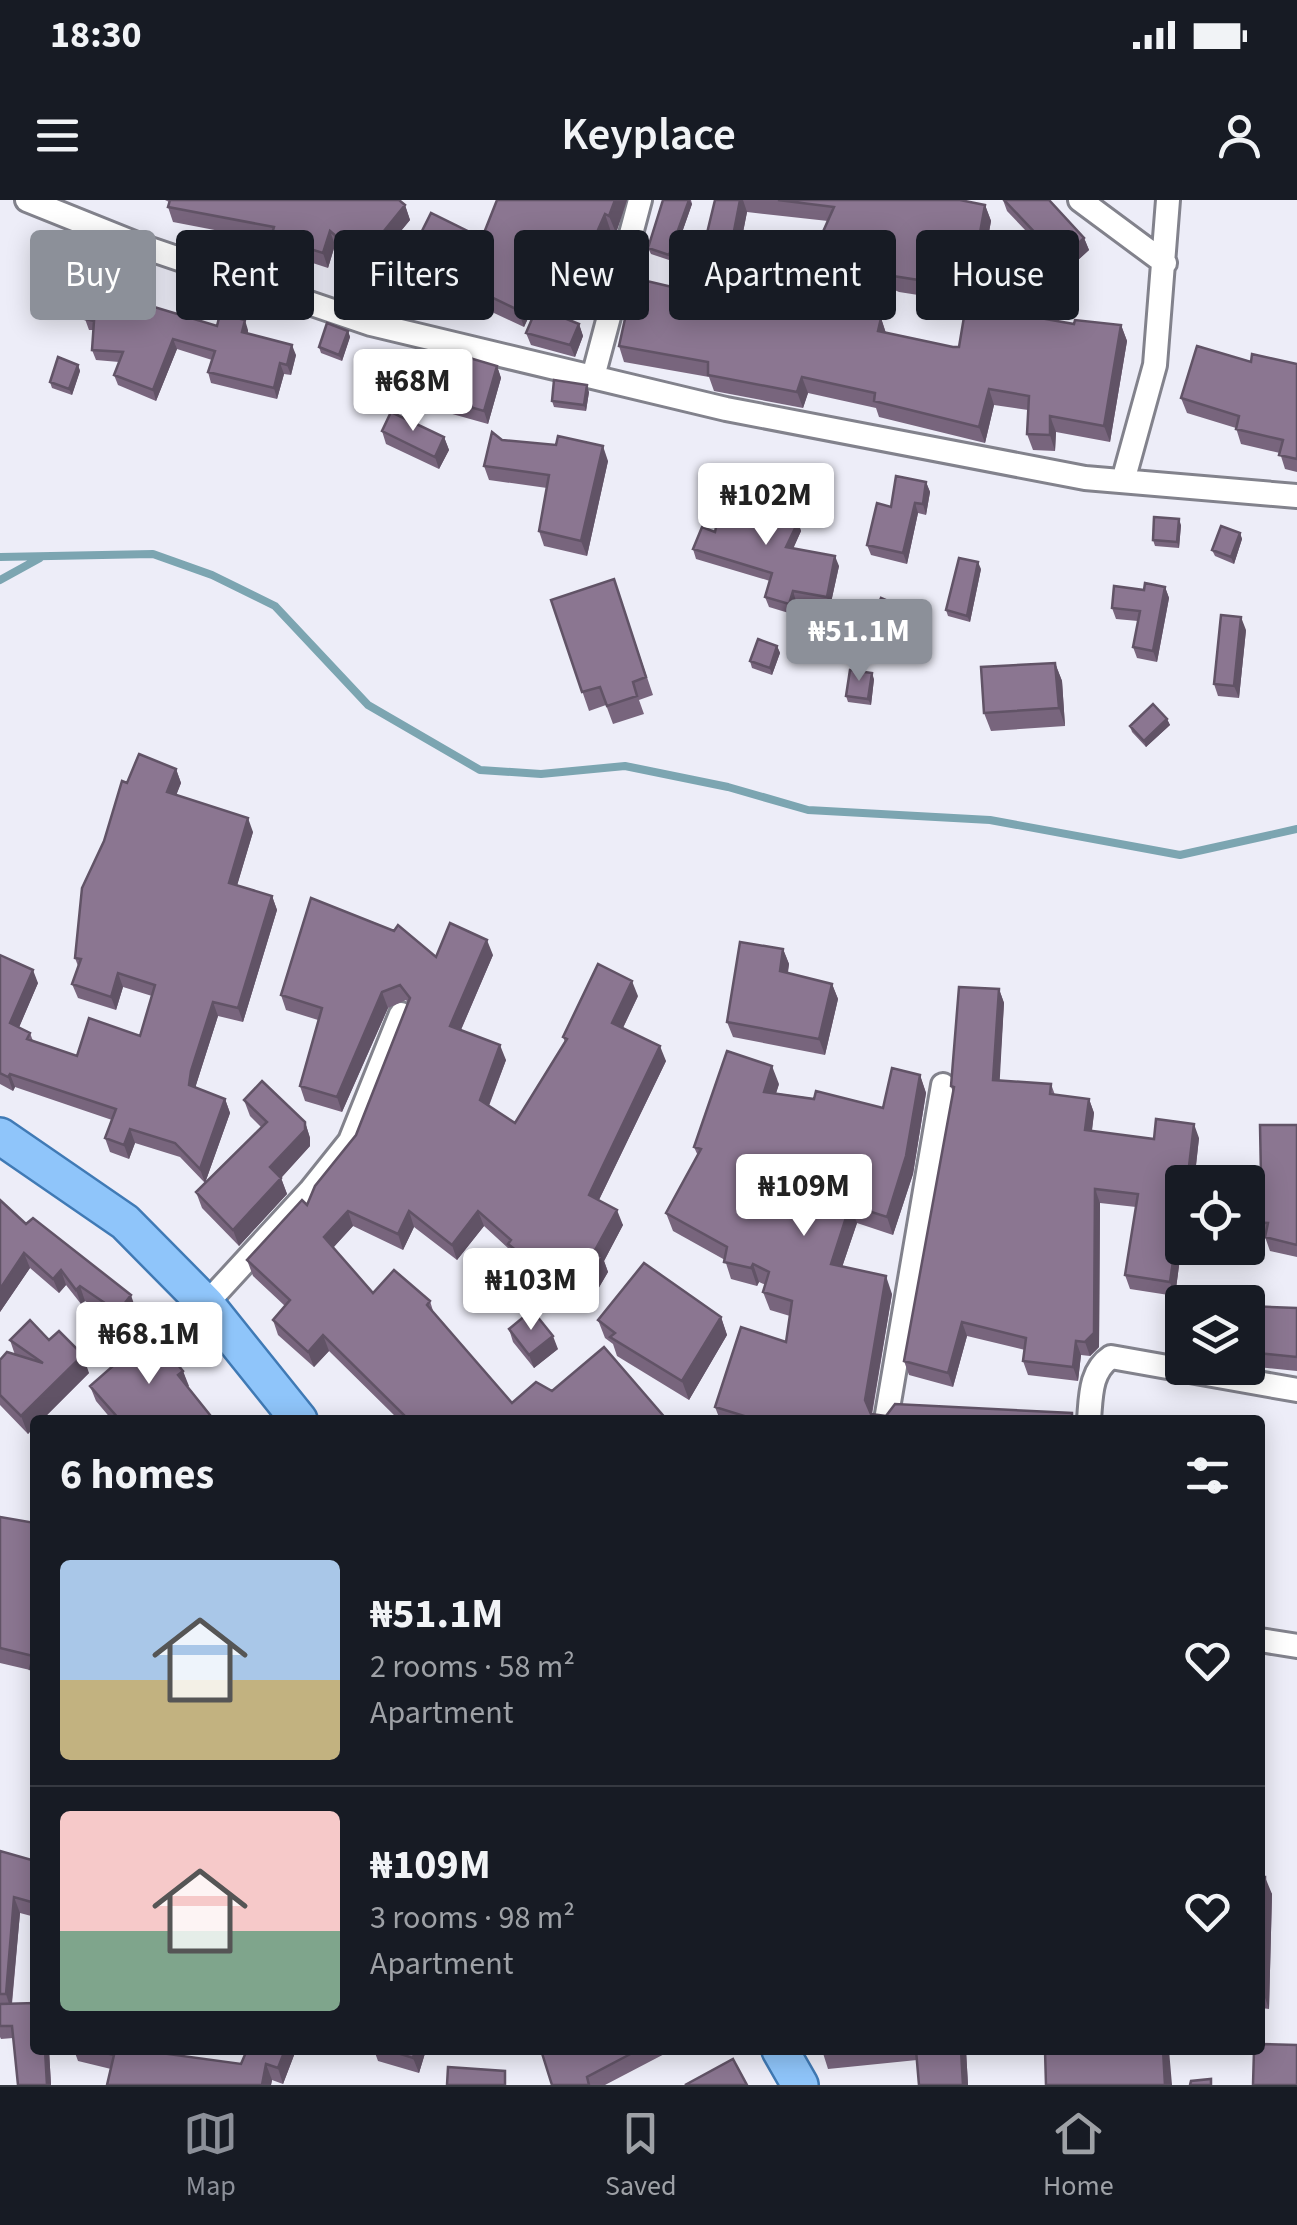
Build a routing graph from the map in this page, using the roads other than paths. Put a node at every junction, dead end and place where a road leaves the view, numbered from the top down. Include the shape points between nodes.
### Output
1 (26, 200) edge
2 (640, 200) edge
3 (1080, 200) edge
4 (1168, 200) edge
5 (1165, 263) junction
6 (593, 378) junction
7 (1123, 481) junction
8 (1297, 496) edge
9 (400, 1014) edge
10 (943, 1084) dead end
11 (0, 1136) edge
12 (206, 1304) junction
13 (1297, 1390) edge
14 (295, 1415) edge
15 (887, 1415) edge
16 (1089, 1415) edge
17 (1265, 1641) edge
18 (1297, 1646) edge
19 (783, 2055) edge
20 (800, 2085) edge

1 - 6 street via 371,324
2 - 6 street
3 - 5 street
4 - 5 street
5 - 7 street via 1155,365
6 - 7 street via 805,427
7 - 8 street
9 - 12 street via 350,1141
10 - 15 street
11 - 12 main road via 125,1222
12 - 14 main road
13 - 16 street via 1111,1357 1092,1383
17 - 18 street
19 - 20 main road

